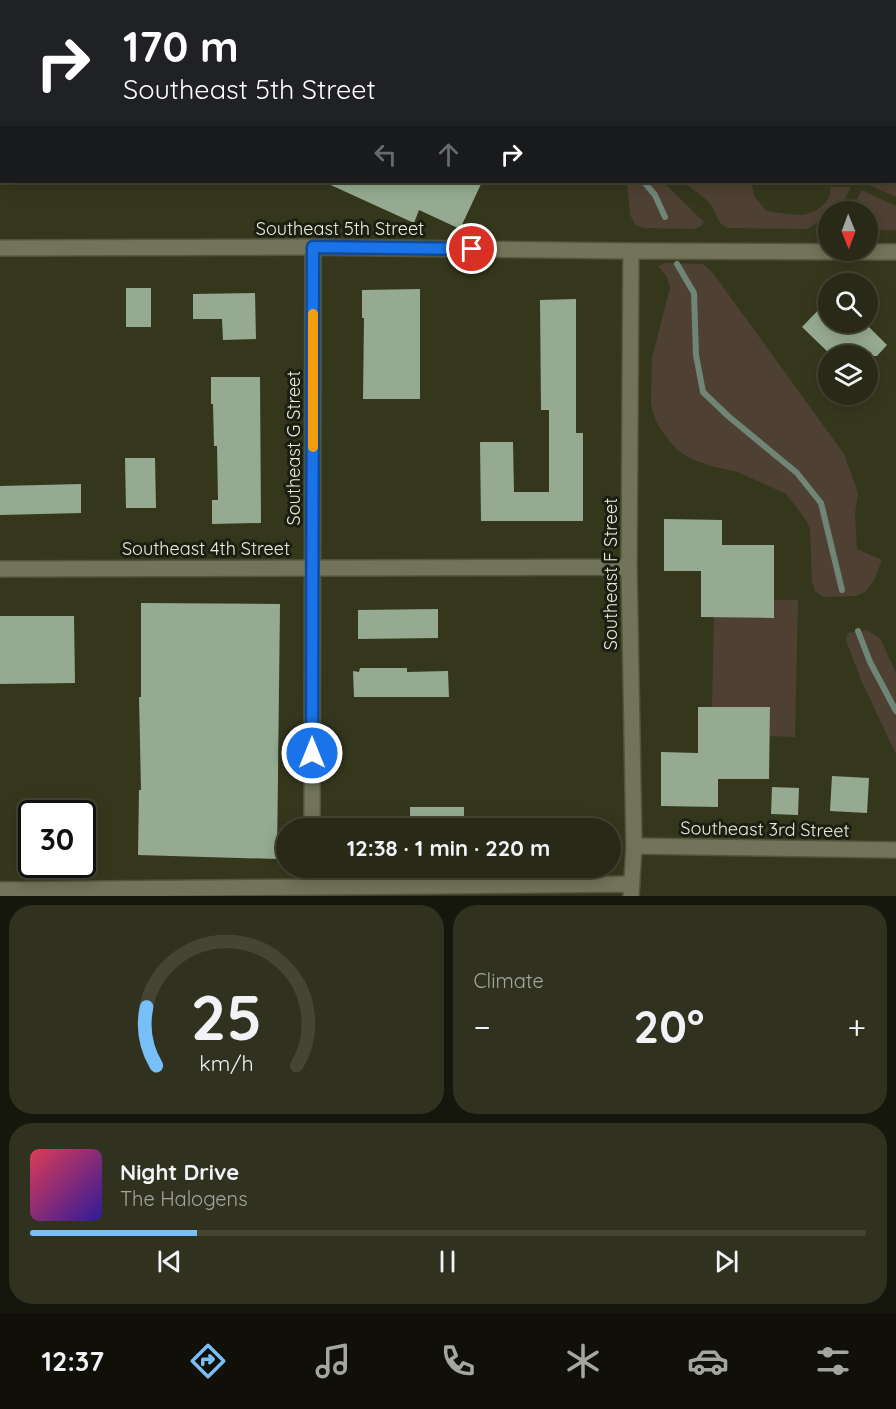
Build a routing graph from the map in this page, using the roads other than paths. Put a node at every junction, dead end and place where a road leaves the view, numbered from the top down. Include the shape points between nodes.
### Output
1 (313, 247) junction
2 (0, 248) edge
3 (631, 251) junction
4 (896, 252) edge
5 (629, 567) junction
6 (0, 568) edge
7 (313, 568) junction
8 (312, 818) edge
9 (634, 846) junction
10 (896, 850) edge
11 (312, 878) edge
12 (312, 887) junction
13 (0, 890) edge
14 (632, 890) edge

1 - 2 street, Southeast 5th Street
1 - 3 street, Southeast 5th Street
1 - 7 street, Southeast G Street
3 - 4 street, Southeast 5th Street
3 - 5 street, Southeast F Street
5 - 7 street, Southeast 4th Street
5 - 9 street, Southeast F Street
6 - 7 street, Southeast 4th Street
7 - 8 street, Southeast G Street
9 - 10 street, Southeast 3rd Street
9 - 14 street, Southeast F Street
11 - 12 street
12 - 13 street
12 - 14 street

